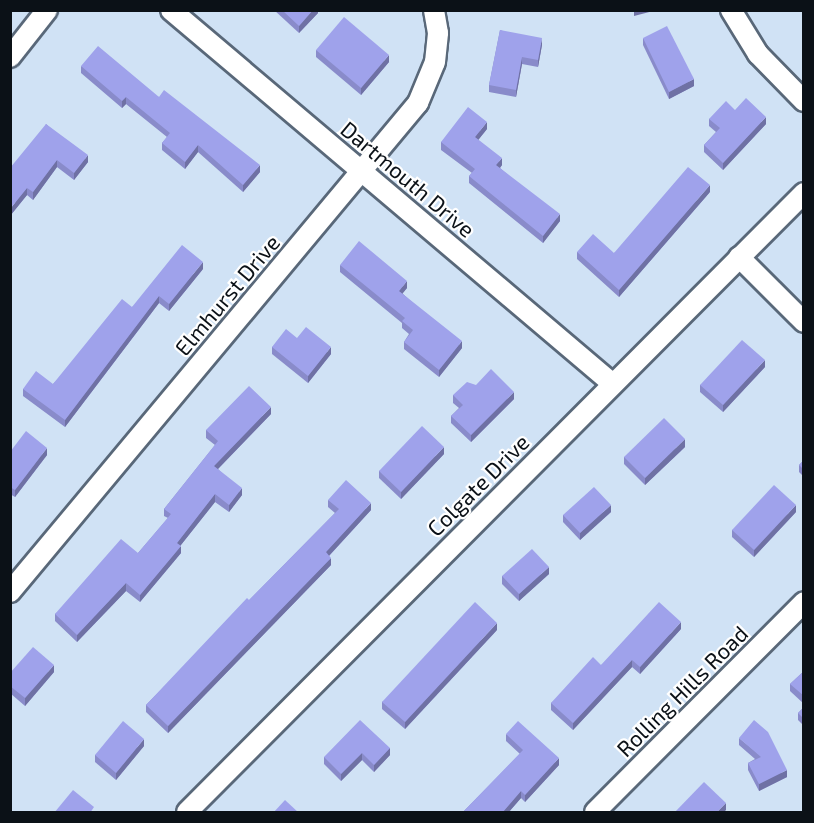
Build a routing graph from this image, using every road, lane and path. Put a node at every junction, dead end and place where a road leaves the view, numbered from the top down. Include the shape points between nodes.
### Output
1 (47, 10) edge
2 (171, 10) edge
3 (434, 10) edge
4 (731, 10) edge
5 (10, 57) edge
6 (804, 101) edge
7 (362, 172) junction
8 (804, 192) edge
9 (739, 257) junction
10 (804, 322) edge
11 (613, 384) junction
12 (10, 592) edge
13 (804, 602) edge
14 (187, 813) edge
15 (595, 813) edge

1 - 5 street
2 - 7 street, Dartmouth Drive
3 - 7 street, Elmhurst Drive via 438,33 429,81 418,103
4 - 6 street via 758,54
7 - 11 street, Dartmouth Drive
7 - 12 street, Elmhurst Drive
8 - 9 street, Colgate Drive
9 - 10 street
9 - 11 street, Colgate Drive
11 - 14 street, Colgate Drive
13 - 15 street, Rolling Hills Road

